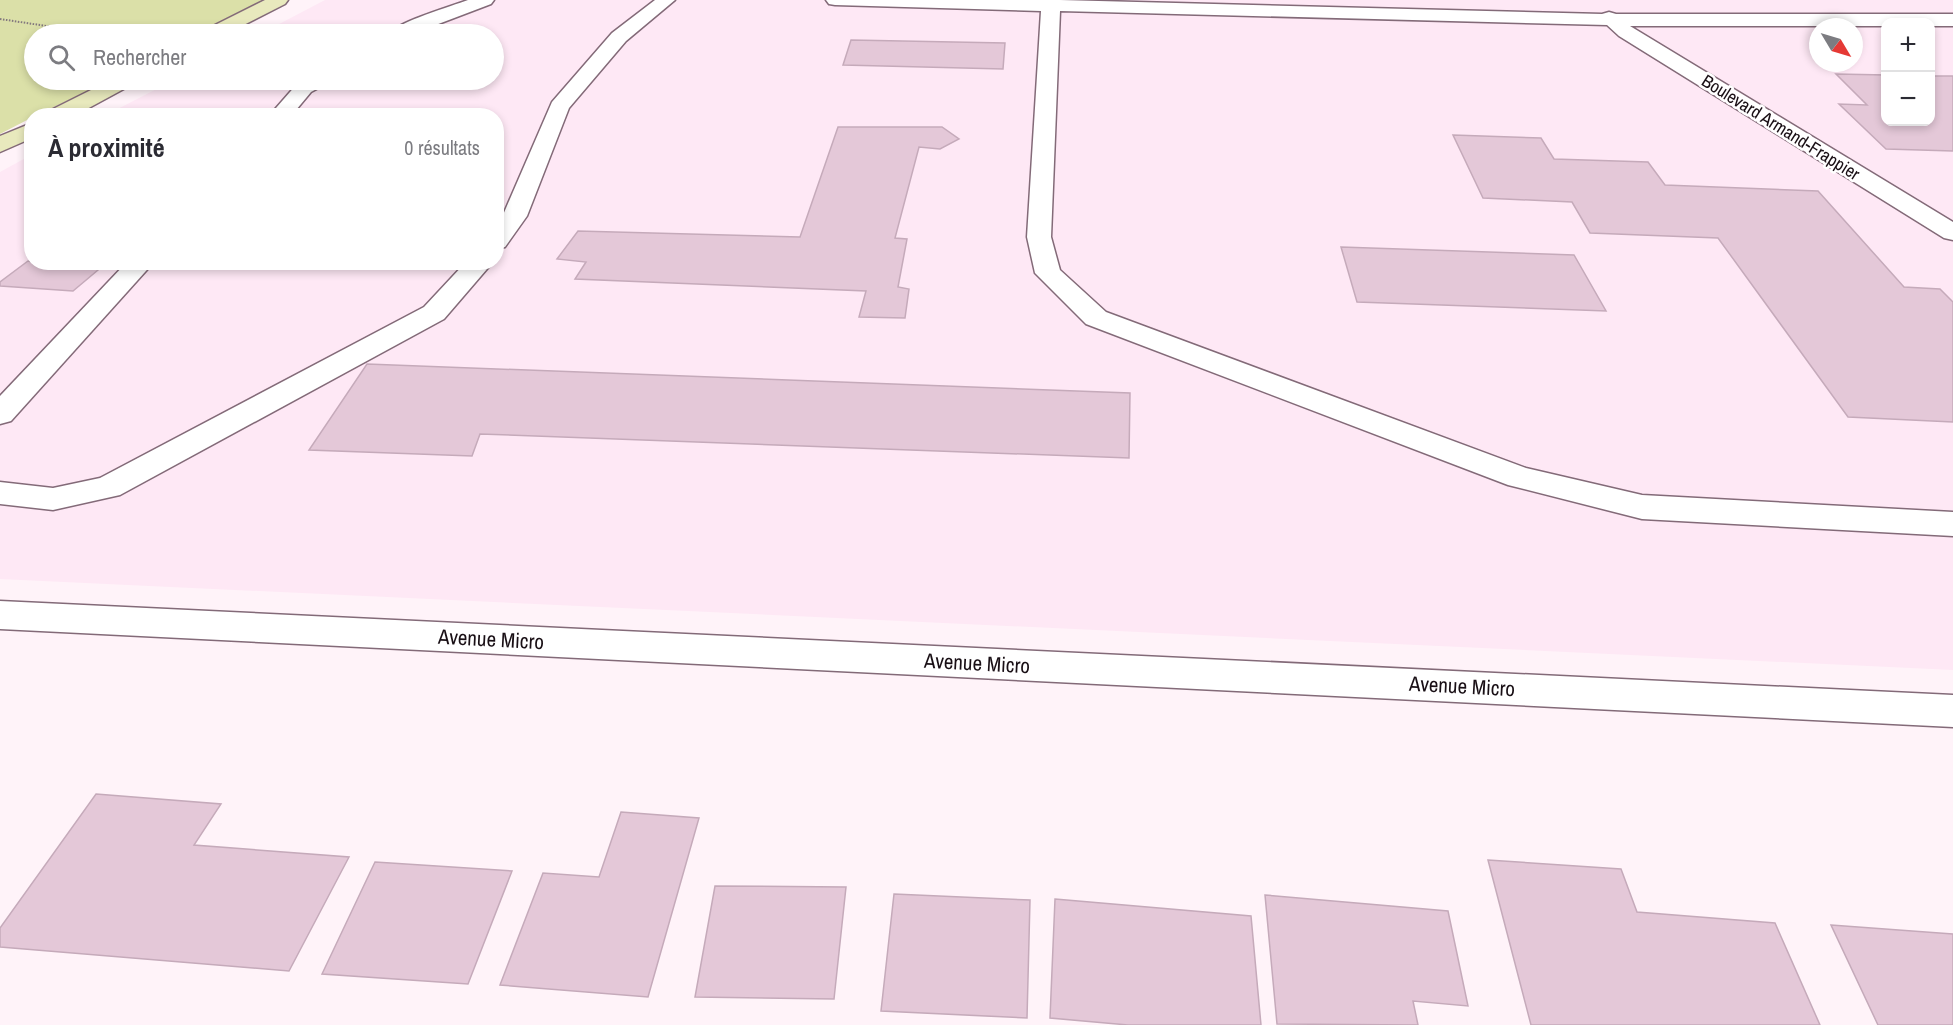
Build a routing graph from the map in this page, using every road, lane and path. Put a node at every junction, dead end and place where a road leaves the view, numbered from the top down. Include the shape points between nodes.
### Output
1 (279, 0) edge
2 (486, 0) edge
3 (666, 0) edge
4 (835, 0) edge
5 (1050, 3) edge
6 (1606, 6) junction
7 (0, 19) edge
8 (1953, 20) edge
9 (33, 24) edge
10 (232, 24) edge
11 (421, 24) edge
12 (107, 90) edge
13 (302, 90) edge
14 (72, 108) edge
15 (286, 108) edge
16 (24, 133) edge
17 (0, 145) edge
18 (504, 231) edge
19 (1953, 233) edge
20 (135, 270) edge
21 (474, 270) edge
22 (0, 414) edge
23 (0, 493) edge
24 (1953, 524) edge
25 (0, 615) edge
26 (1953, 711) edge

1 - 10 street
2 - 11 street
3 - 18 street via 619,38 559,106 515,216
4 - 5 street
5 - 6 street
5 - 24 street via 1039,237 1048,273 1096,318 1530,480 1642,507
6 - 8 street
6 - 19 street, Boulevard Armand-Frappier via 1626,32
7 - 9 path
12 - 14 street
13 - 15 street
16 - 17 street
20 - 22 street
21 - 23 street via 434,313 109,488 52,499
25 - 26 street, Avenue Micro

